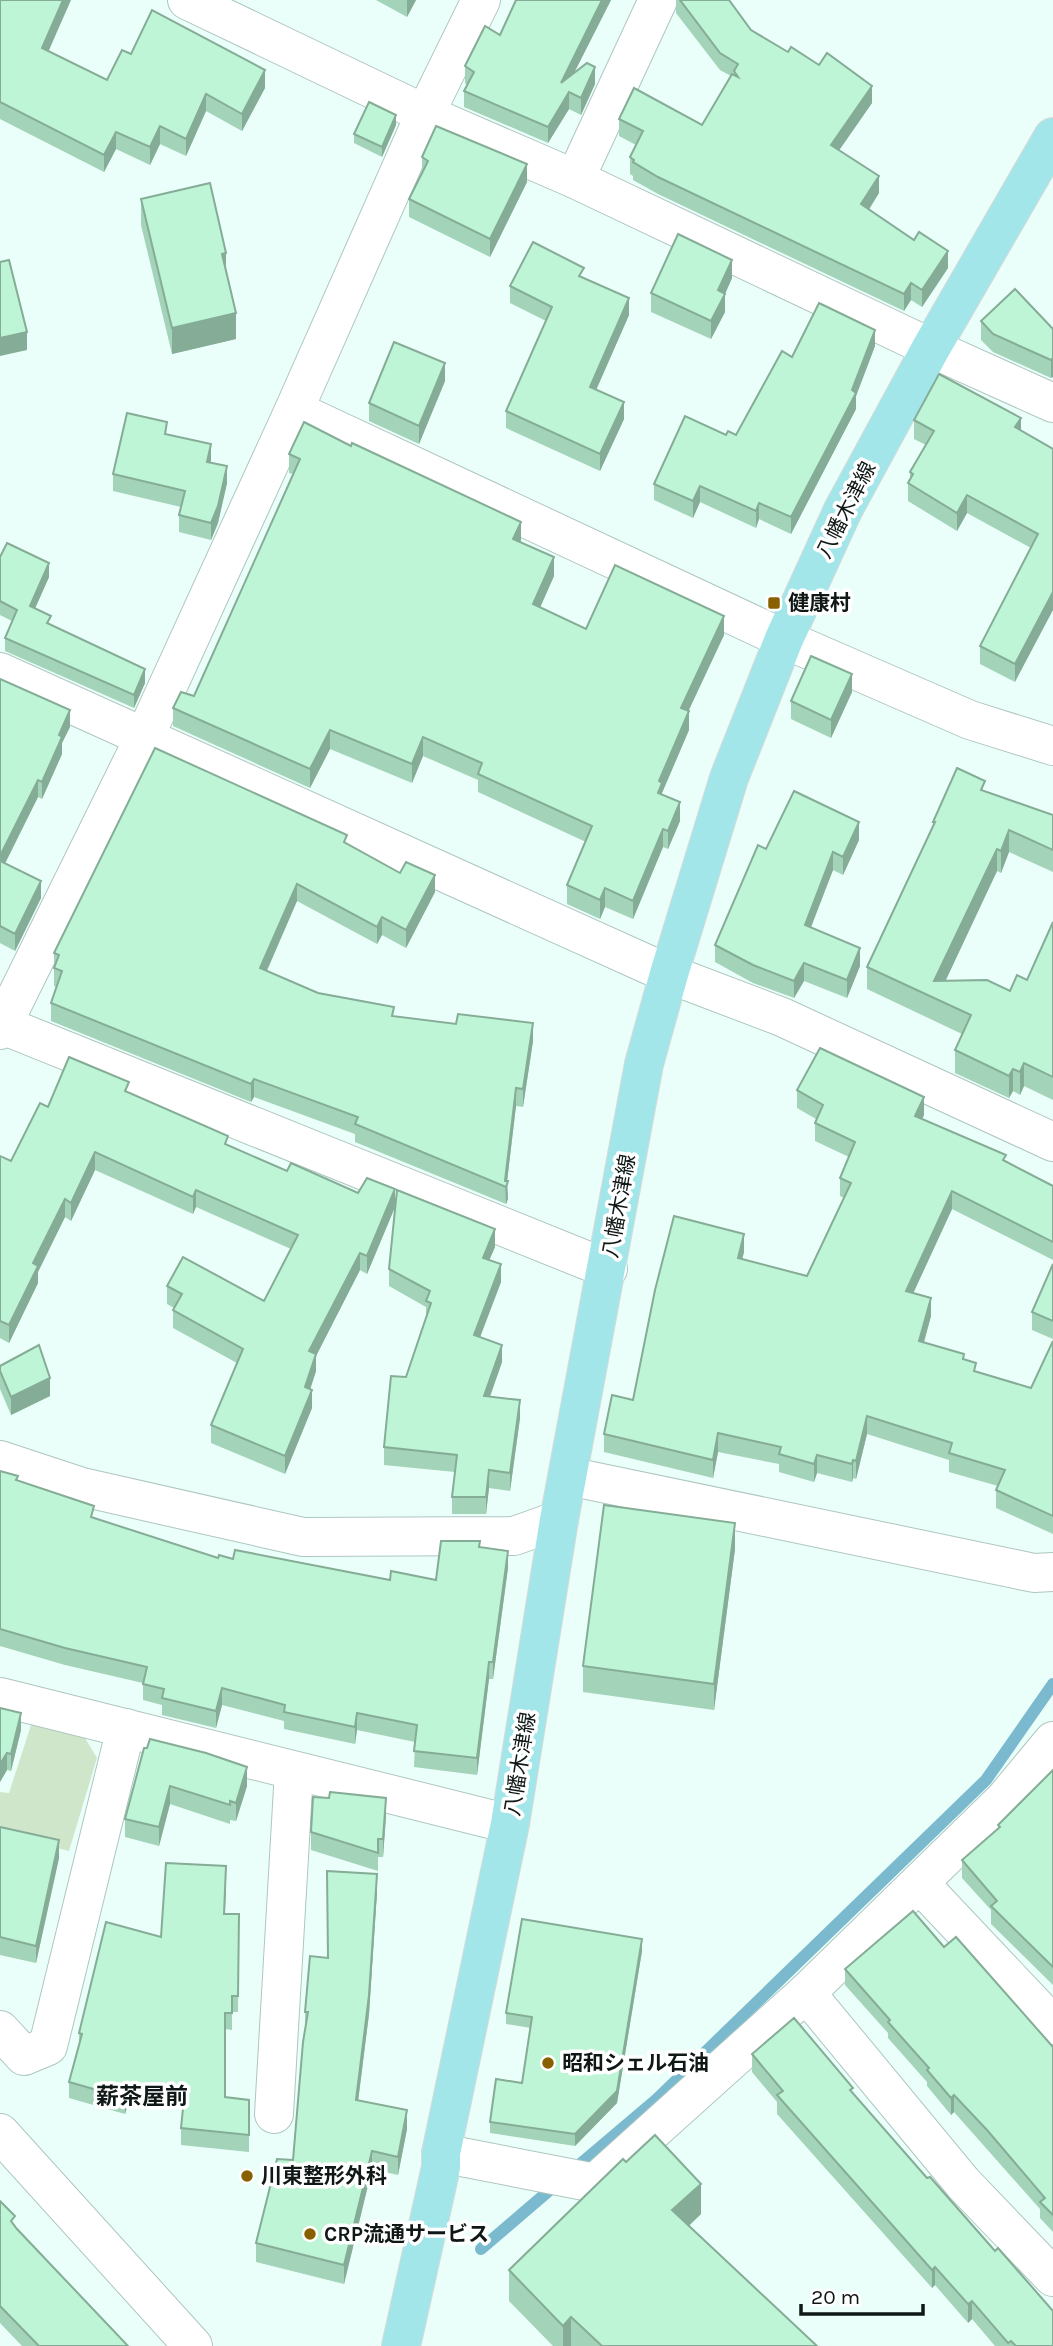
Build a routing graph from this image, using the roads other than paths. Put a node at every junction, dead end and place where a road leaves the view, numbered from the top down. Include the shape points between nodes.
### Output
1 (481, 0) edge
2 (658, 0) edge
3 (199, 3) edge
4 (425, 114) junction
5 (1053, 137) edge
6 (576, 179) junction
7 (931, 348) junction
8 (1053, 403) edge
9 (294, 410) junction
10 (784, 639) junction
11 (0, 672) edge
12 (145, 736) junction
13 (1053, 746) edge
14 (669, 974) junction
15 (1, 1027) edge
16 (1053, 1142) edge
17 (608, 1269) junction
18 (0, 1460) edge
19 (568, 1476) junction
20 (559, 1520) junction
21 (1053, 1572) edge
22 (0, 1697) edge
23 (126, 1728) junction
24 (1053, 1741) edge
25 (294, 1770) junction
26 (510, 1824) junction
27 (919, 1883) junction
28 (806, 1993) junction
29 (1053, 2025) edge
30 (0, 2030) edge
31 (274, 2114) dead end
32 (0, 2133) edge
33 (441, 2153) junction
34 (1053, 2277) edge
35 (193, 2346) edge
36 (401, 2346) edge

1 - 4 street
2 - 6 street
3 - 4 street
4 - 6 street
4 - 9 street
5 - 7 main road, 八幡木津線
6 - 7 street
7 - 8 street
7 - 10 main road, 八幡木津線 via 844,510
9 - 10 street
9 - 12 street
10 - 13 street via 970,720
10 - 14 main road, 八幡木津線 via 729,778
11 - 12 street
12 - 14 street
12 - 15 street
14 - 16 street via 782,1017
14 - 17 main road, 八幡木津線 via 644,1064
15 - 17 street
17 - 19 main road, 八幡木津線
18 - 20 street via 82,1487 303,1537 514,1536
19 - 20 main road, 八幡木津線
19 - 21 street via 1034,1573
20 - 26 main road, 八幡木津線
22 - 23 street
23 - 25 street
23 - 30 street via 48,2046 24,2056
24 - 27 street via 1005,1799
25 - 26 street
25 - 31 street
26 - 33 main road, 八幡木津線
27 - 28 street
27 - 29 street
28 - 33 street via 595,2183
28 - 34 street via 963,2183
32 - 35 street
33 - 36 main road, 八幡木津線

